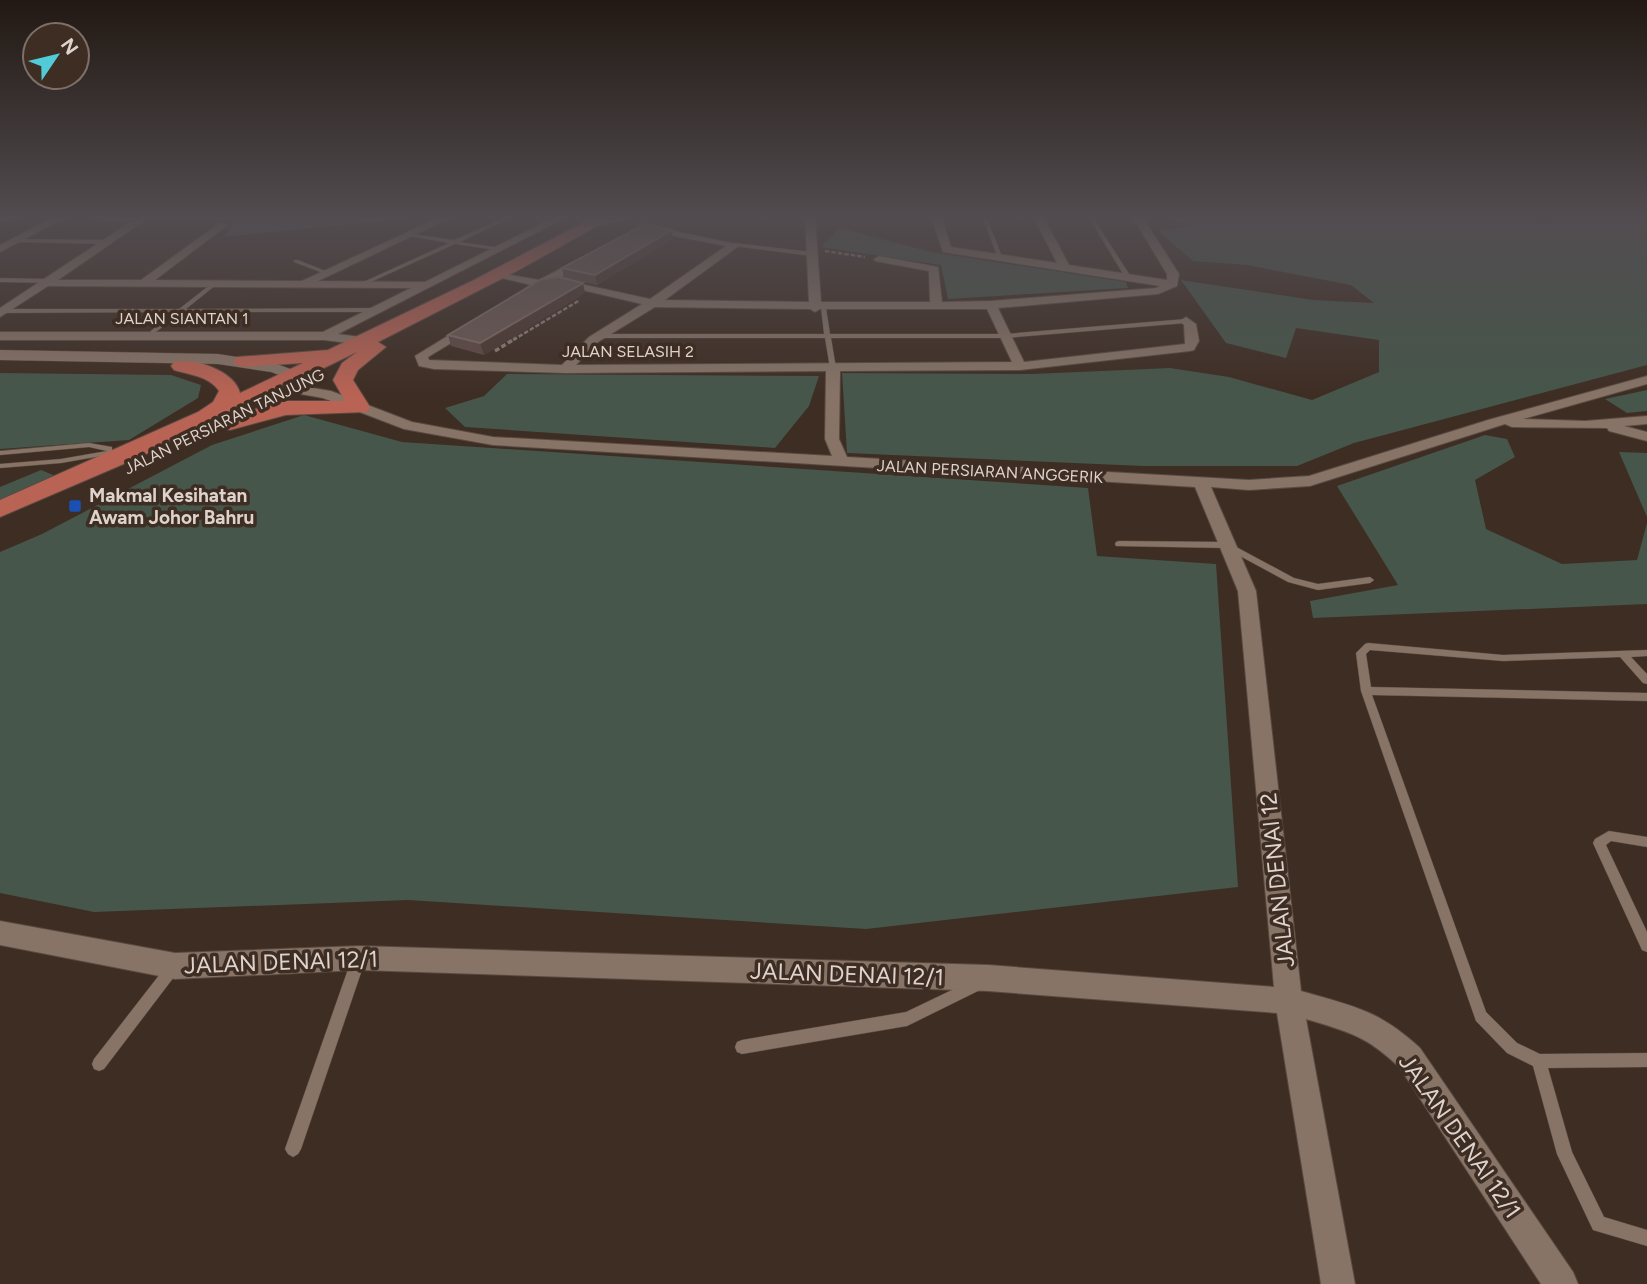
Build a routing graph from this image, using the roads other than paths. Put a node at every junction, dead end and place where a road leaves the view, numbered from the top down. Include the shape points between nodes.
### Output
1 (55, 276) edge
2 (153, 276) edge
3 (318, 276) edge
4 (380, 276) edge
5 (445, 276) edge
6 (493, 276) edge
7 (505, 276) edge
8 (551, 276) edge
9 (561, 276) edge
10 (691, 276) edge
11 (815, 276) edge
12 (934, 276) edge
13 (1120, 276) edge
14 (1173, 276) edge
15 (1128, 277) joint
16 (558, 278) junction
17 (0, 280) edge
18 (46, 282) junction
19 (144, 283) junction
20 (215, 283) junction
21 (305, 283) junction
22 (362, 284) junction
23 (540, 284) junction
24 (1173, 284) junction
25 (428, 285) junction
26 (516, 298) edge
27 (652, 303) junction
28 (439, 305) junction
29 (991, 305) junction
30 (936, 307) junction
31 (819, 308) junction
32 (182, 309) junction
33 (380, 310) junction
34 (2, 312) edge
35 (481, 320) edge
36 (1186, 321) joint
37 (148, 335) junction
38 (0, 336) edge
39 (324, 336) junction
40 (599, 336) junction
41 (829, 336) junction
42 (1005, 336) junction
43 (385, 340) junction
44 (355, 345) junction
45 (0, 355) edge
46 (243, 361) junction
47 (0, 364) edge
48 (181, 366) junction
49 (1020, 366) junction
50 (833, 368) junction
51 (566, 369) junction
52 (1647, 380) edge
53 (301, 384) junction
54 (359, 407) junction
55 (1647, 420) edge
56 (1493, 423) junction
57 (1597, 424) junction
58 (201, 427) junction
59 (1647, 437) edge
60 (113, 450) junction
61 (139, 450) junction
62 (0, 453) edge
63 (842, 463) junction
64 (0, 466) edge
65 (69, 470) junction
66 (1201, 483) junction
67 (0, 509) edge
68 (0, 521) edge
69 (1119, 544) dead end
70 (1227, 545) junction
71 (1370, 580) dead end
72 (1647, 653) edge
73 (1623, 654) junction
74 (1647, 680) edge
75 (1366, 691) junction
76 (1647, 697) edge
77 (1647, 842) edge
78 (0, 933) edge
79 (1647, 946) edge
80 (359, 958) junction
81 (175, 966) junction
82 (988, 978) junction
83 (1289, 1002) junction
84 (742, 1047) dead end
85 (1647, 1060) edge
86 (1539, 1061) junction
87 (99, 1064) dead end
88 (293, 1149) dead end
89 (1647, 1238) edge
90 (1338, 1284) edge
91 (1561, 1284) edge

1 - 18 street
2 - 19 street
3 - 21 street
4 - 22 lane
5 - 25 street
6 - 28 main road, JALAN PERSIARAN TANJUNG
7 - 23 street
8 - 16 street
9 - 16 street
10 - 27 street
11 - 31 street
12 - 30 street
13 - 15 street
14 - 24 street
15 - 24 street
16 - 23 street
16 - 27 street
17 - 18 lane
18 - 19 street
18 - 34 street
19 - 20 street
20 - 21 street
20 - 32 lane
21 - 22 street
22 - 25 street
23 - 26 street
24 - 29 street via 1158,292
25 - 33 street
27 - 31 street
27 - 40 street
28 - 43 main road, JALAN PERSIARAN TANJUNG
28 - 44 main road, JALAN PERSIARAN TANJUNG
29 - 30 street
29 - 42 street
30 - 31 street
31 - 41 lane
32 - 33 lane
32 - 34 lane
32 - 37 lane
33 - 39 street
35 - 51 street, JALAN SELASIH 2 via 421,356 424,363
36 - 42 lane
36 - 49 street, JALAN SELASIH 2 via 1190,347
37 - 38 street, JALAN SIANTAN 1
37 - 39 street, JALAN SIANTAN 1
39 - 44 street, JALAN SIANTAN 1
40 - 41 lane
40 - 51 street via 577,352
41 - 42 lane
41 - 50 lane
42 - 49 street
43 - 53 main road, JALAN PERSIARAN TANJUNG
43 - 54 main road via 349,367 343,380
44 - 46 main road via 293,358
44 - 53 main road, JALAN PERSIARAN TANJUNG
45 - 46 street, JALAN PERSIARAN ANGGERIK
46 - 53 street, JALAN PERSIARAN ANGGERIK
47 - 48 street, JALAN PERSIARAN ANGGERIK
48 - 53 street, JALAN PERSIARAN ANGGERIK via 233,370
48 - 58 main road via 218,377 230,391
49 - 50 street, JALAN SELASIH 2
50 - 51 street, JALAN SELASIH 2
50 - 63 street via 832,439
52 - 56 street, JALAN PERSIARAN ANGGERIK
53 - 54 street, JALAN PERSIARAN ANGGERIK
53 - 58 main road, JALAN PERSIARAN TANJUNG
54 - 58 main road via 285,408
54 - 63 street, JALAN PERSIARAN ANGGERIK via 409,426 464,438
55 - 57 street
56 - 57 street
56 - 66 street, JALAN PERSIARAN ANGGERIK via 1310,481
57 - 59 street
58 - 61 main road, JALAN PERSIARAN TANJUNG
58 - 68 main road, JALAN PERSIARAN TANJUNG
60 - 61 lane
60 - 62 lane via 89,445
60 - 65 lane
61 - 65 main road, JALAN PERSIARAN TANJUNG
63 - 66 street, JALAN PERSIARAN ANGGERIK
64 - 65 lane
65 - 67 main road, JALAN PERSIARAN TANJUNG
66 - 70 street, JALAN DENAI 12
69 - 70 lane
70 - 71 lane via 1291,580 1318,587
70 - 83 street, JALAN DENAI 12 via 1247,591
72 - 73 lane
73 - 74 lane
73 - 75 lane via 1503,659 1368,646 1361,653
75 - 76 lane
75 - 86 lane via 1481,1016 1512,1048
77 - 79 lane via 1609,836 1599,843
78 - 81 street, JALAN DENAI 12/1
80 - 81 street, JALAN DENAI 12/1
80 - 82 street, JALAN DENAI 12/1
80 - 88 lane
81 - 87 lane
82 - 83 street, JALAN DENAI 12/1
82 - 84 lane via 907,1019
83 - 90 street, JALAN DENAI 12
83 - 91 street, JALAN DENAI 12/1 via 1362,1022 1387,1036 1410,1058
85 - 86 lane
86 - 89 lane via 1565,1154 1600,1224

